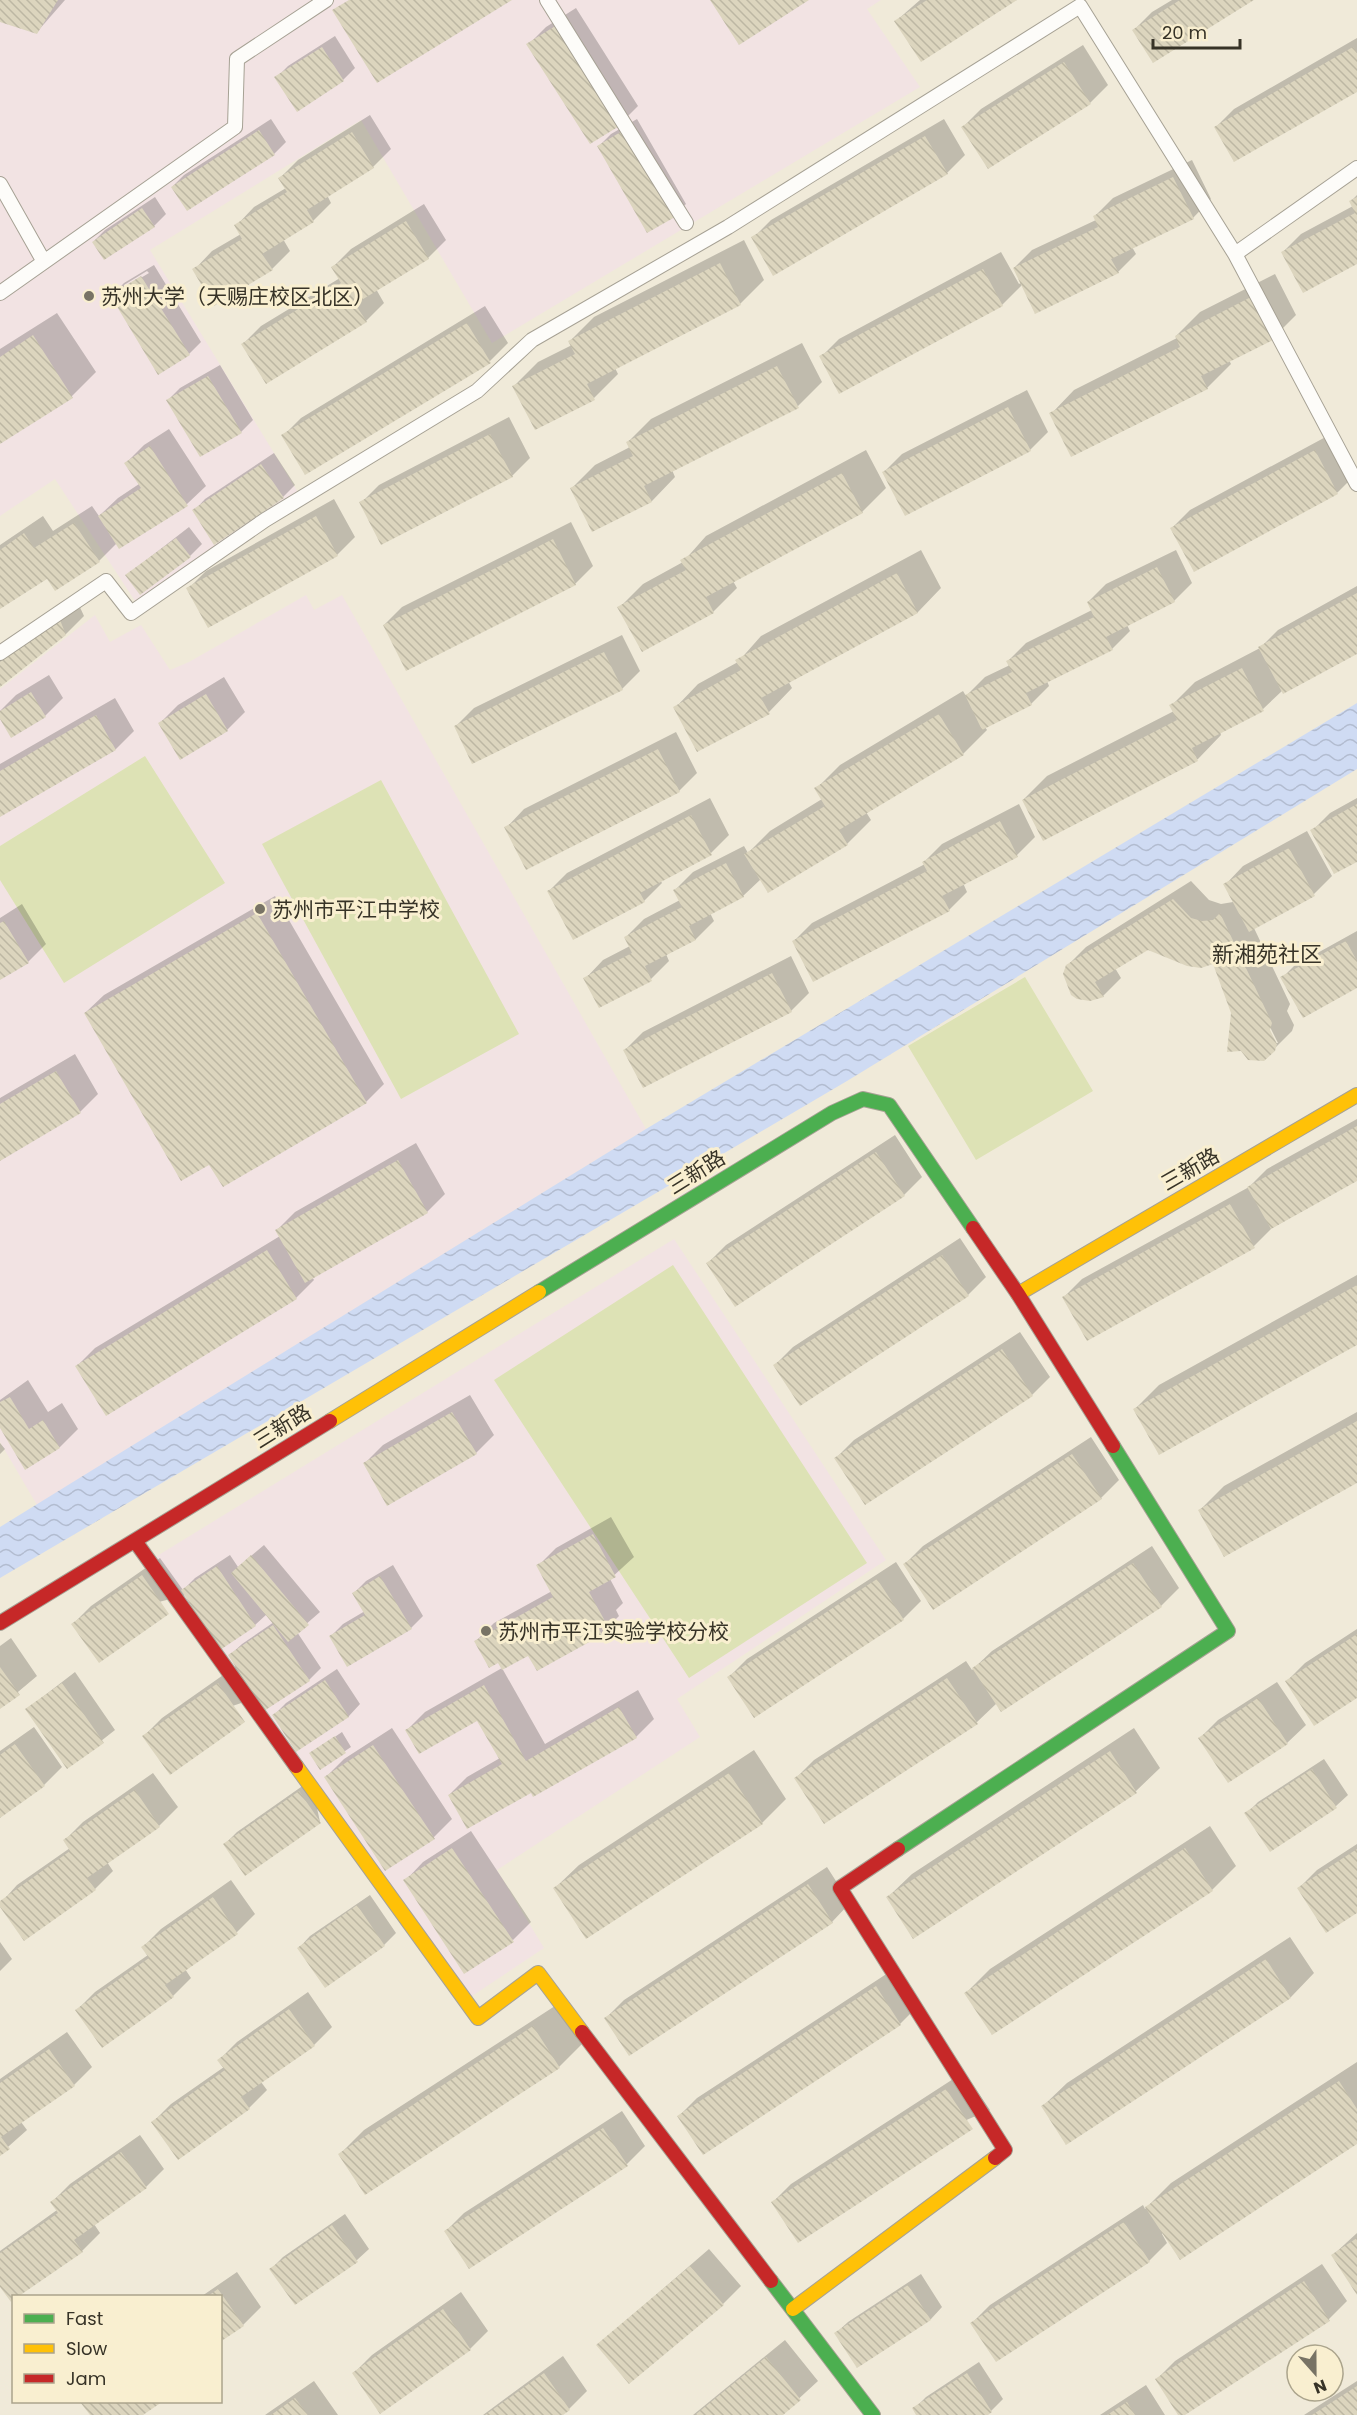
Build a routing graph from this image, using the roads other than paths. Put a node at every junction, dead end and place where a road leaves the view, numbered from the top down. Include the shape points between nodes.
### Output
1 (326, 0) edge
2 (547, 0) edge
3 (1357, 168) edge
4 (0, 184) edge
5 (686, 223) dead end
6 (1235, 254) junction
7 (44, 262) junction
8 (0, 293) edge
9 (1357, 484) edge
10 (0, 653) edge
11 (1357, 1095) edge
12 (1018, 1294) junction
13 (135, 1541) junction
14 (0, 1623) edge
15 (793, 2309) junction
16 (873, 2415) edge

1 - 7 lane via 237,59 236,127
2 - 5 lane
3 - 6 lane
4 - 7 lane
6 - 9 lane
6 - 10 lane via 1080,6 728,227 532,340 477,391 265,520 131,613 105,581
7 - 8 lane
11 - 12 street, 三新路
12 - 13 street, 三新路 via 889,1105 863,1099 832,1113
12 - 15 street via 1228,1631 840,1888 1005,2150
13 - 14 street, 三新路
13 - 15 street via 478,2018 538,1973
15 - 16 street

